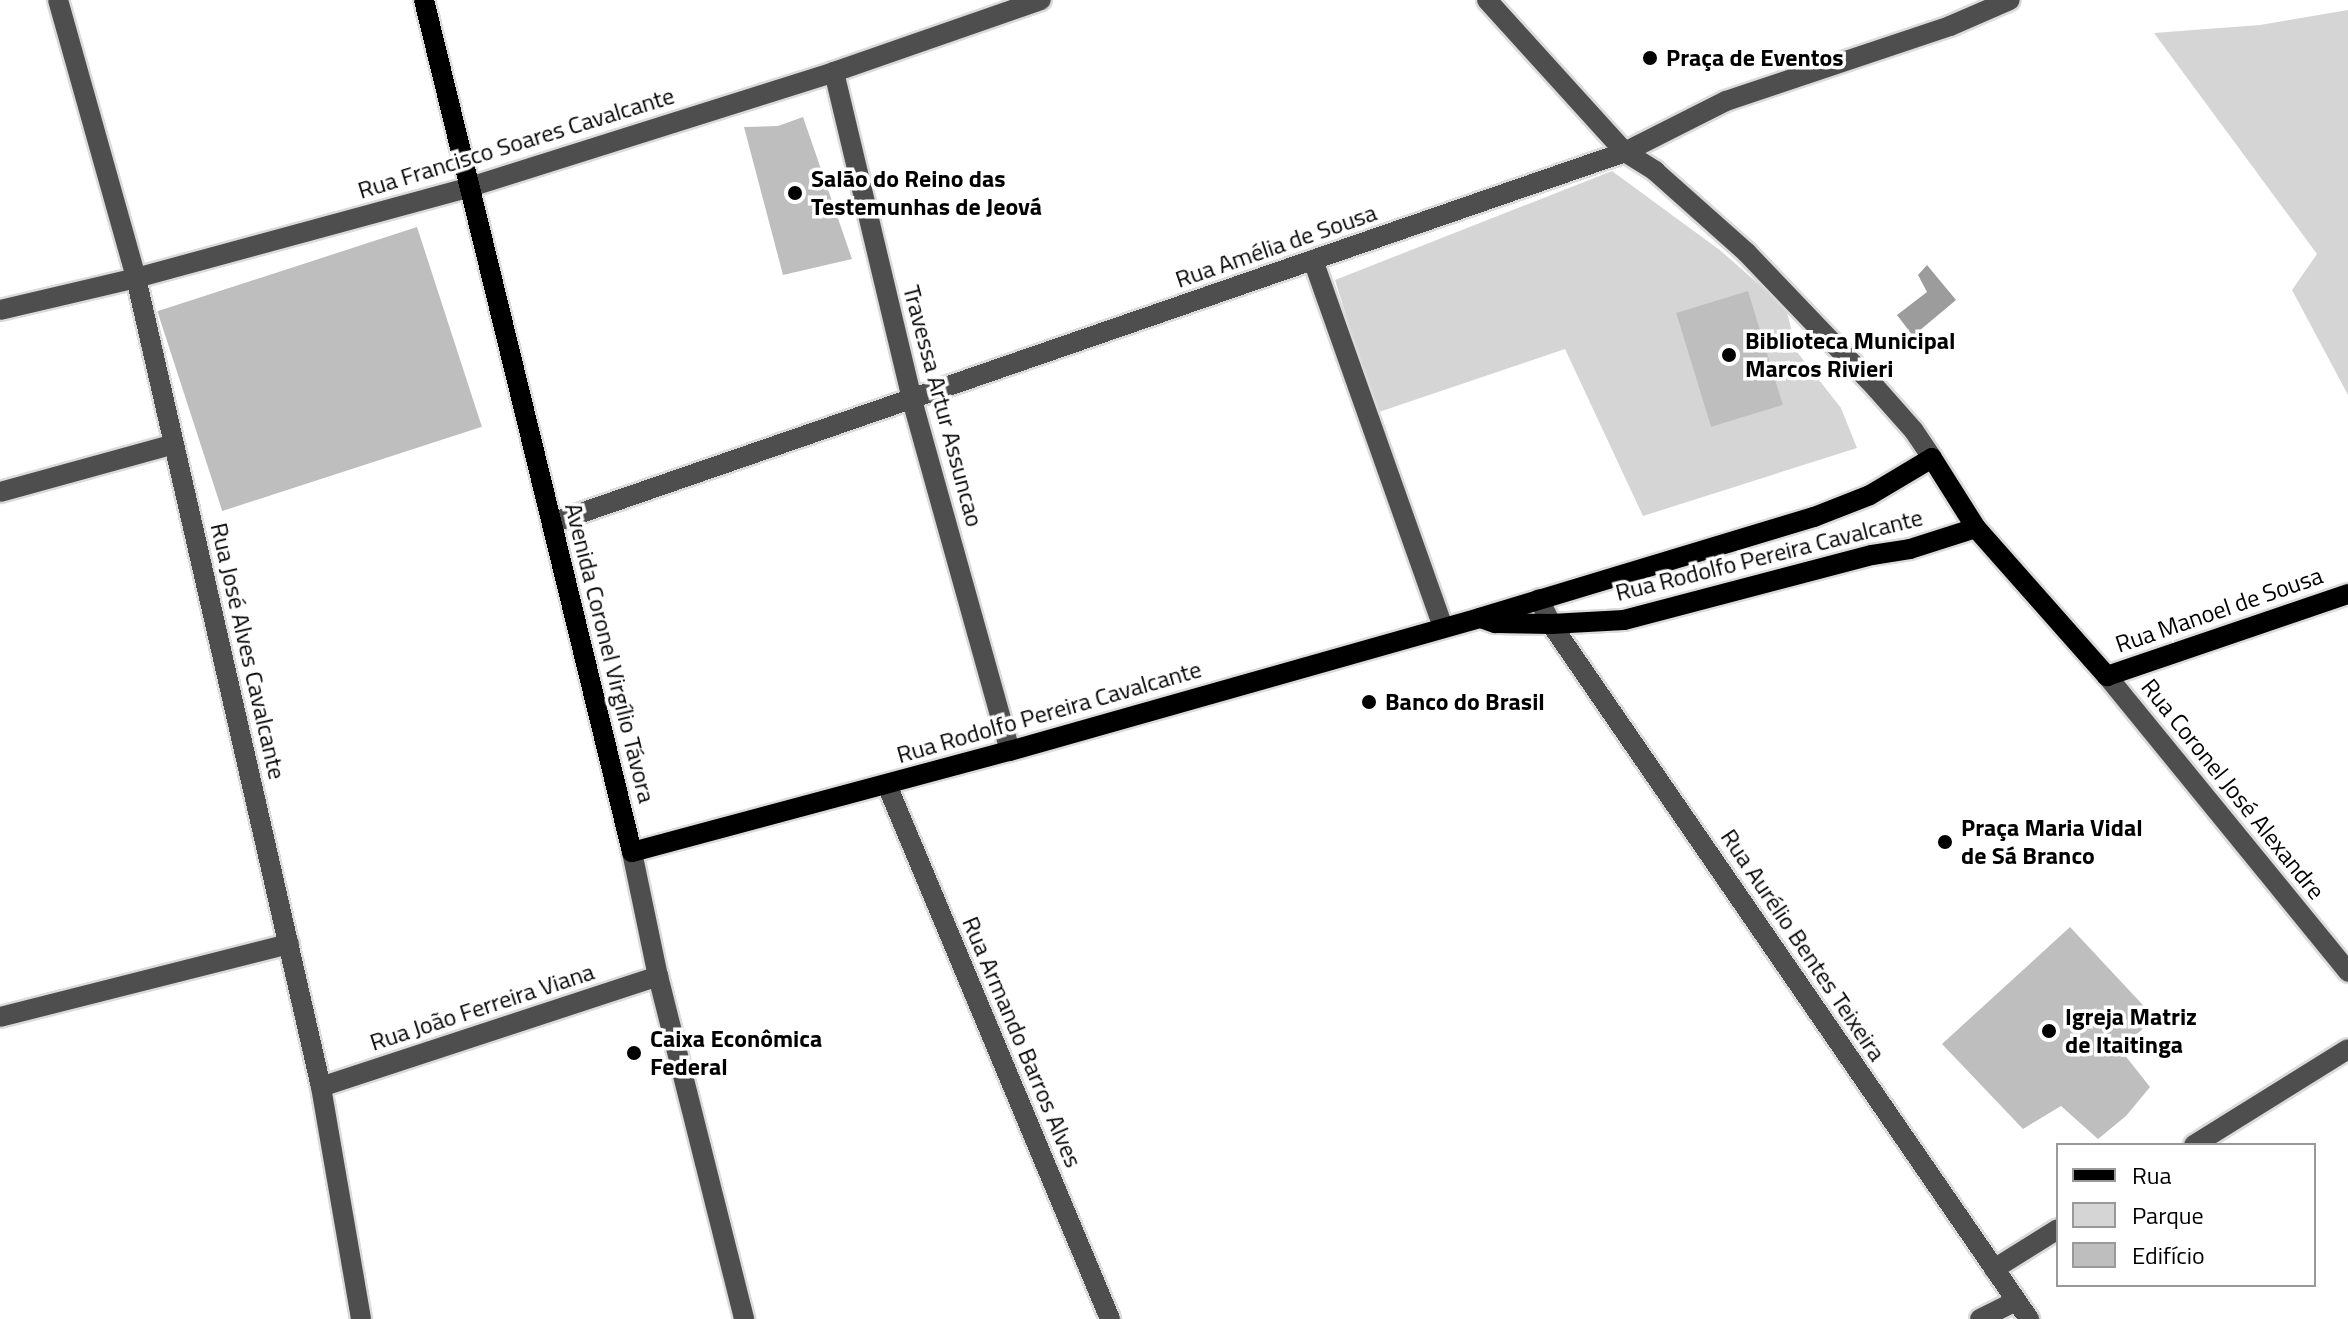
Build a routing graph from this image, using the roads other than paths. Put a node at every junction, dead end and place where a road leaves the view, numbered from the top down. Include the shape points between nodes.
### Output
1 (58, 0) edge
2 (424, 0) edge
3 (1041, 0) edge
4 (1487, 0) edge
5 (2010, 0) edge
6 (834, 72) junction
7 (1625, 152) junction
8 (470, 187) junction
9 (1313, 260) junction
10 (136, 278) junction
11 (0, 310) edge
12 (912, 400) junction
13 (174, 444) junction
14 (1932, 458) junction
15 (0, 492) edge
16 (552, 523) junction
17 (1976, 528) junction
18 (2348, 594) edge
19 (1539, 599) junction
20 (1479, 618) junction
21 (1551, 624) junction
22 (1443, 627) junction
23 (2107, 676) junction
24 (1010, 751) junction
25 (887, 785) junction
26 (632, 852) junction
27 (289, 944) junction
28 (2348, 972) edge
29 (658, 976) junction
30 (0, 1017) edge
31 (2348, 1049) edge
32 (321, 1087) junction
33 (2197, 1143) edge
34 (2056, 1230) edge
35 (1994, 1269) junction
36 (2016, 1301) junction
37 (361, 1319) edge
38 (744, 1319) edge
39 (1110, 1319) edge
40 (1980, 1319) edge
41 (2029, 1319) edge

1 - 10 street, Rua José Alves Cavalcante
2 - 8 main road, Avenida Coronel Virgílio Távora
3 - 6 street, Rua Francisco Soares Cavalcante
4 - 7 street
5 - 7 street, Rua Amélia de Sousa via 1950,26 1726,101
6 - 8 street, Rua Francisco Soares Cavalcante
6 - 12 street, Travessa Artur Assuncao
7 - 9 street, Rua Amélia de Sousa
7 - 14 street via 1655,171 1746,252 1876,388
8 - 10 street, Rua Francisco Soares Cavalcante
8 - 16 main road, Avenida Coronel Virgílio Távora
9 - 12 street, Rua Amélia de Sousa
9 - 22 street
10 - 11 street, Rua Francisco Soares Cavalcante
10 - 13 street, Rua José Alves Cavalcante
12 - 16 street, Rua Amélia de Sousa
12 - 24 street, Travessa Artur Assuncao
13 - 15 street
13 - 27 street, Rua José Alves Cavalcante
14 - 17 main road
14 - 19 main road, Rua Rodolfo Pereira Cavalcante via 1870,495 1814,517
16 - 26 main road, Avenida Coronel Virgílio Távora
17 - 21 main road, Rua Rodolfo Pereira Cavalcante via 1624,620
17 - 23 main road
18 - 23 main road, Rua Manoel de Sousa
19 - 20 main road, Rua Rodolfo Pereira Cavalcante
19 - 21 street, Rua Aurélio Bentes Teixeira
20 - 21 main road, Rua Rodolfo Pereira Cavalcante
20 - 22 main road, Rua Rodolfo Pereira Cavalcante
21 - 35 street, Rua Aurélio Bentes Teixeira
22 - 24 main road, Rua Rodolfo Pereira Cavalcante
23 - 28 street, Rua Coronel José Alexandre
24 - 25 main road, Rua Rodolfo Pereira Cavalcante
25 - 26 main road, Rua Rodolfo Pereira Cavalcante
25 - 39 street, Rua Armando Barros Alves
26 - 29 street, Avenida Coronel Virgílio Távora
27 - 30 street
27 - 32 street, Rua José Alves Cavalcante
29 - 32 street, Rua João Ferreira Viana
29 - 38 street, Avenida Coronel Virgílio Távora
31 - 33 street
32 - 37 street, Rua José Alves Cavalcante
34 - 35 street
35 - 36 street, Rua Aurélio Bentes Teixeira
36 - 40 street
36 - 41 street, Rua Aurélio Bentes Teixeira

